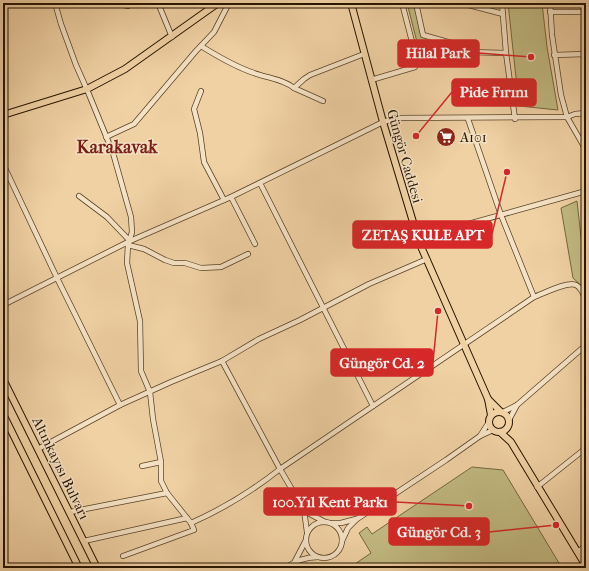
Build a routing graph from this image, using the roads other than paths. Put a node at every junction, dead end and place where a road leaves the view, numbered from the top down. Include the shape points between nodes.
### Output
1 (55, 3) edge
2 (116, 3) edge
3 (158, 3) edge
4 (218, 3) edge
5 (229, 3) edge
6 (351, 3) edge
7 (402, 3) edge
8 (416, 3) edge
9 (461, 3) edge
10 (502, 3) edge
11 (550, 3) edge
12 (128, 6) dead end
13 (550, 12) junction
14 (586, 12) edge
15 (503, 14) junction
16 (172, 37) junction
17 (201, 46) junction
18 (483, 52) junction
19 (506, 53) junction
20 (364, 54) junction
21 (586, 54) edge
22 (554, 55) junction
23 (417, 61) junction
24 (371, 80) junction
25 (294, 88) junction
26 (87, 89) junction
27 (201, 91) dead end
28 (323, 101) dead end
29 (586, 113) edge
30 (3, 115) edge
31 (567, 117) junction
32 (514, 118) junction
33 (468, 119) junction
34 (383, 122) junction
35 (106, 138) junction
36 (586, 150) edge
37 (3, 164) edge
38 (260, 183) junction
39 (586, 191) edge
40 (79, 196) dead end
41 (231, 197) junction
42 (224, 200) junction
43 (501, 215) junction
44 (418, 238) junction
45 (129, 243) junction
46 (255, 244) dead end
47 (248, 254) dead end
48 (426, 259) junction
49 (57, 278) junction
50 (534, 297) junction
51 (586, 301) edge
52 (3, 305) edge
53 (324, 307) junction
54 (464, 345) junction
55 (586, 345) edge
56 (222, 361) junction
57 (3, 380) edge
58 (150, 392) junction
59 (488, 399) junction
60 (120, 405) junction
61 (517, 405) junction
62 (373, 406) junction
63 (501, 412) junction
64 (3, 414) edge
65 (490, 418) junction
66 (509, 423) junction
67 (497, 431) junction
68 (480, 436) junction
69 (511, 442) junction
70 (586, 448) edge
71 (38, 449) junction
72 (161, 462) junction
73 (142, 466) dead end
74 (280, 469) junction
75 (537, 487) junction
76 (167, 493) junction
77 (304, 510) junction
78 (70, 512) junction
79 (187, 518) junction
80 (358, 519) junction
81 (325, 522) junction
82 (191, 523) junction
83 (330, 523) junction
84 (307, 534) junction
85 (306, 540) junction
86 (84, 541) junction
87 (342, 541) junction
88 (586, 546) edge
89 (577, 552) junction
90 (122, 556) dead end
91 (321, 557) junction
92 (295, 561) junction
93 (586, 566) edge
94 (79, 568) edge
95 (97, 568) edge
96 (284, 568) edge

1 - 26 street
2 - 12 street
3 - 16 street
4 - 16 main road
5 - 17 street via 214,32
6 - 20 main road, Güngör Caddesi
7 - 23 street
8 - 18 street via 423,35
9 - 15 street
10 - 15 street
11 - 13 street
13 - 14 street
13 - 22 street
15 - 19 street
16 - 26 main road via 125,69
17 - 25 street via 252,72
17 - 35 street via 134,124
18 - 19 street
18 - 23 street via 424,54
19 - 32 street
20 - 24 main road, Güngör Caddesi
20 - 25 street via 310,75
21 - 22 street
22 - 31 street
23 - 24 street via 415,67
24 - 34 main road, Güngör Caddesi
25 - 28 street
26 - 30 main road
26 - 35 street
27 - 42 street via 194,109 204,162
29 - 31 street
31 - 32 street
31 - 36 street
32 - 33 street
33 - 34 street via 397,118
33 - 43 street
34 - 38 street
34 - 44 main road, Güngör Caddesi
35 - 45 street via 113,153 131,217 132,232
37 - 49 street
38 - 41 street
38 - 53 street
39 - 43 street
40 - 45 street via 107,217
41 - 42 street
41 - 46 street
42 - 45 street
43 - 44 street
43 - 50 street
44 - 48 main road, Güngör Caddesi
45 - 47 street via 165,260 201,268 221,267
45 - 49 street
45 - 58 street via 127,264 140,321 141,371
48 - 53 street
48 - 54 main road, Güngör Caddesi
49 - 52 street
49 - 60 street
50 - 51 street via 571,285 581,290
50 - 54 street
53 - 56 street via 259,339
53 - 62 street
54 - 59 main road, Güngör Caddesi
54 - 62 street
55 - 61 street
56 - 58 street
56 - 74 street
57 - 71 main road, Altınkayısı Bulvarı
58 - 60 street
58 - 72 street
59 - 63 main road, Güngör Caddesi
59 - 65 main road, Güngör Caddesi
60 - 71 street
61 - 63 street
61 - 66 street
62 - 74 street
63 - 65 main road via 493,413
63 - 66 main road via 508,416
64 - 94 main road, Altınkayısı Bulvarı
65 - 67 main road via 489,425
65 - 68 street
66 - 67 main road via 506,429
66 - 69 main road
67 - 68 street
67 - 69 main road
68 - 80 street
69 - 75 main road
70 - 75 street
71 - 78 main road, Altınkayısı Bulvarı
72 - 73 street
72 - 76 street via 161,481
74 - 77 street
74 - 82 street via 244,496 219,511
75 - 89 main road
76 - 78 street
76 - 79 street
77 - 81 street
77 - 84 street
78 - 86 main road, Altınkayısı Bulvarı
79 - 82 street
79 - 86 street
80 - 83 street
80 - 87 street via 348,528
81 - 83 street
81 - 84 street via 314,525
82 - 90 street via 194,530
83 - 87 street via 339,530
84 - 85 street
85 - 91 street via 310,552
85 - 92 street
86 - 95 main road, Altınkayısı Bulvarı
87 - 91 street via 333,555
88 - 89 street
89 - 93 main road
91 - 92 street
92 - 96 street

